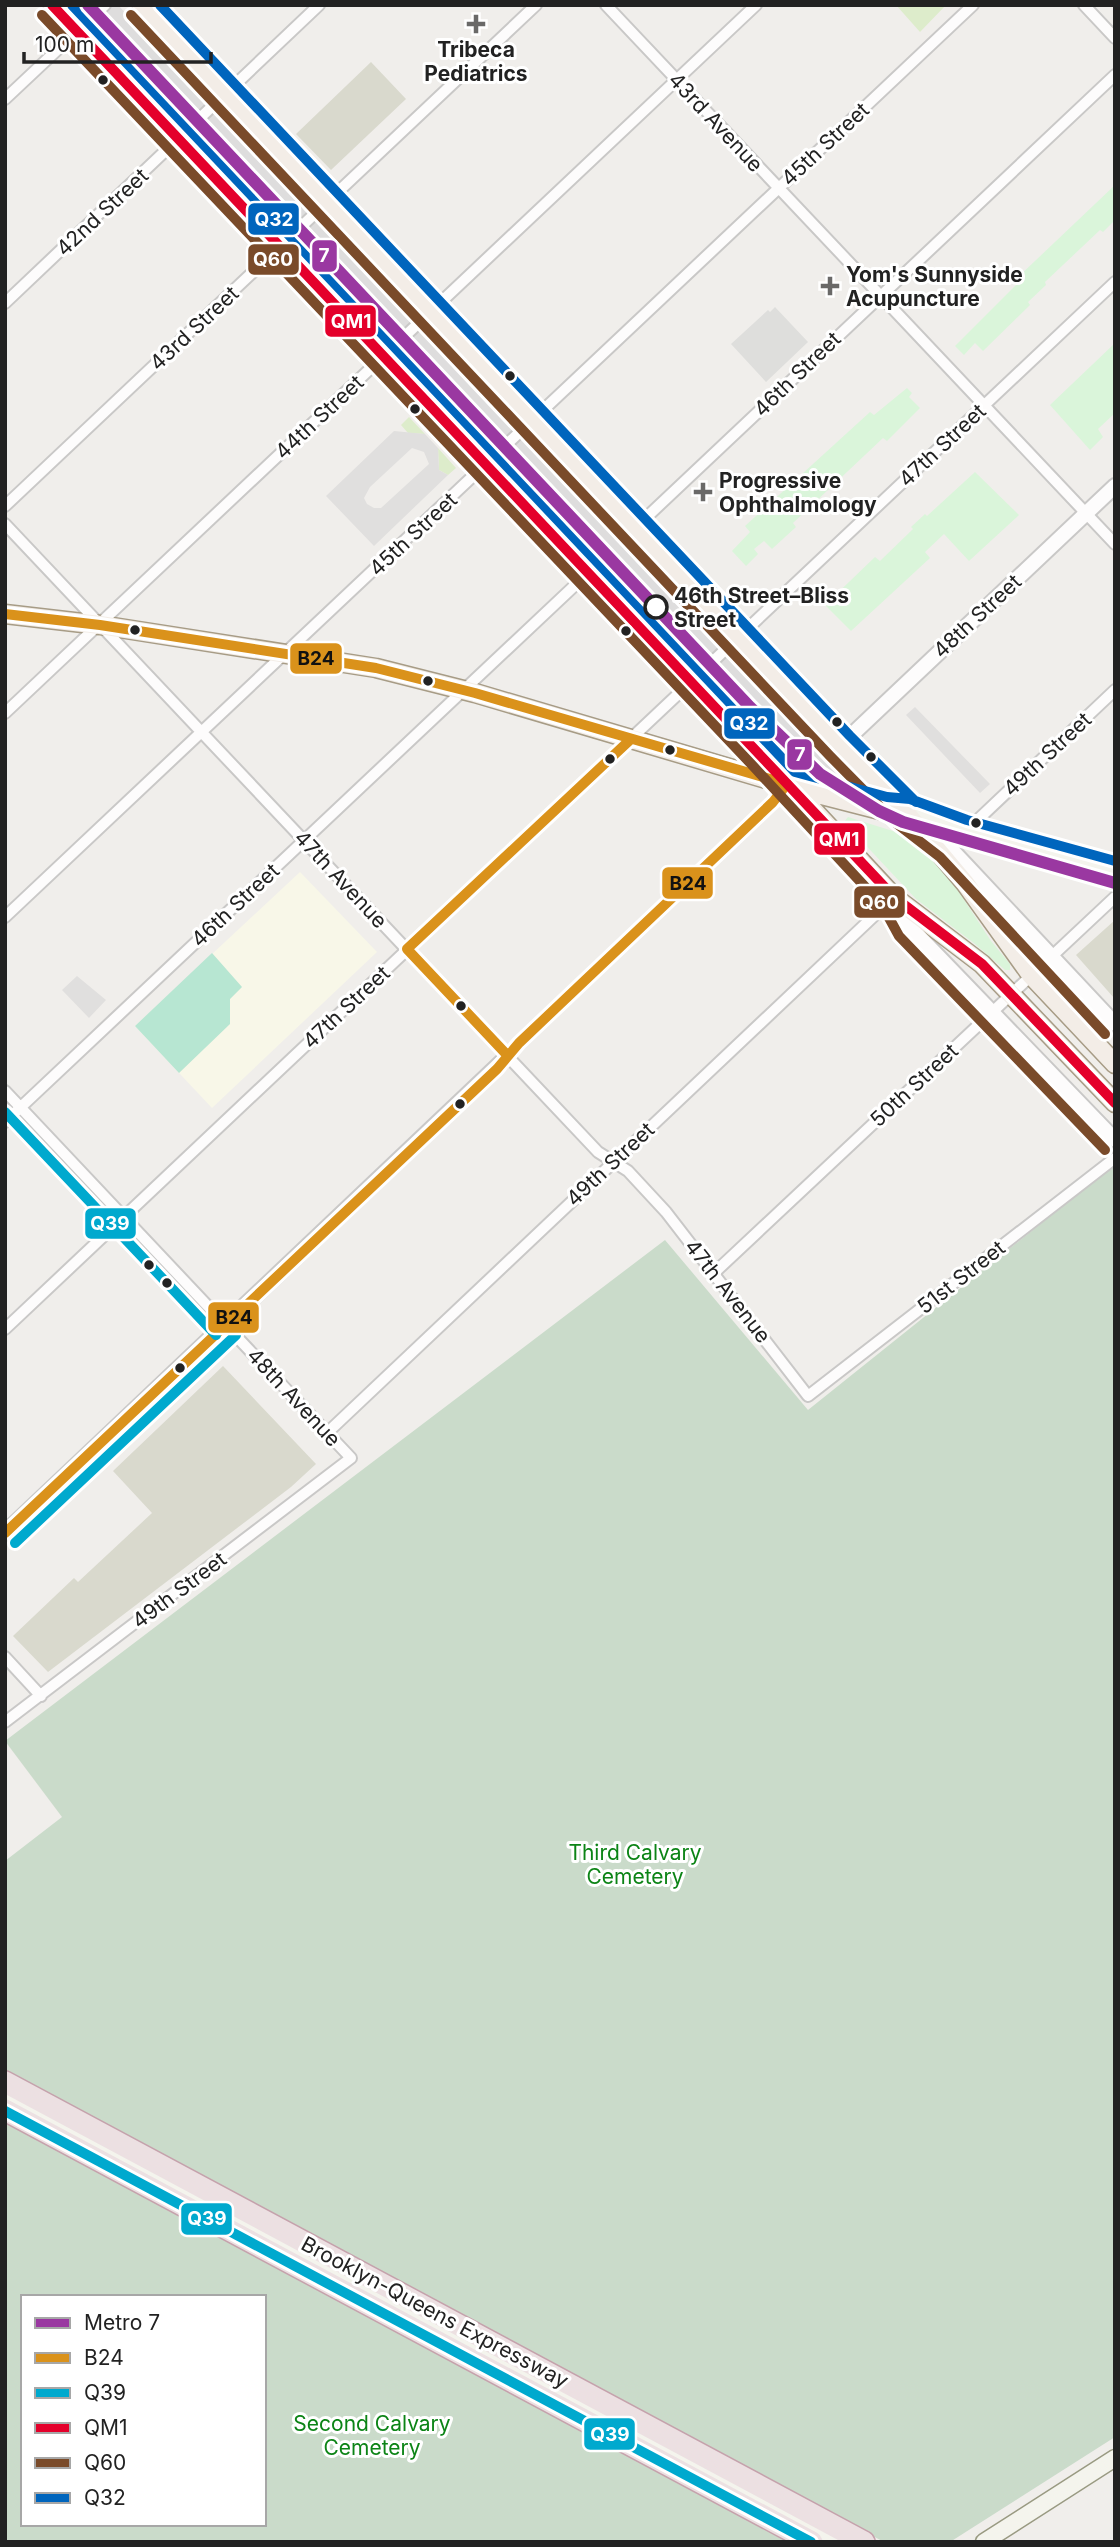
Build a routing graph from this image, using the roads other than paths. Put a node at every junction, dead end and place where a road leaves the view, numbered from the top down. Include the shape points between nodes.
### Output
1 (51, 5) edge
2 (105, 5) edge
3 (141, 5) edge
4 (319, 5) edge
5 (536, 5) edge
6 (606, 5) edge
7 (756, 5) edge
8 (973, 5) edge
9 (1084, 5) edge
10 (77, 32) junction
11 (1115, 38) edge
12 (1115, 75) edge
13 (676, 80) junction
14 (225, 95) junction
15 (5, 99) edge
16 (178, 140) junction
17 (779, 188) junction
18 (328, 204) junction
19 (281, 248) junction
20 (1115, 282) edge
21 (880, 295) junction
22 (5, 303) edge
23 (430, 313) junction
24 (383, 357) junction
25 (984, 405) junction
26 (533, 422) junction
27 (486, 466) junction
28 (1115, 486) edge
29 (5, 506) edge
30 (1086, 513) junction
31 (5, 523) edge
32 (634, 529) junction
33 (1115, 544) edge
34 (588, 573) junction
35 (5, 614) edge
36 (100, 625) junction
37 (738, 639) junction
38 (285, 654) junction
39 (692, 682) junction
40 (1115, 690) edge
41 (464, 691) junction
42 (5, 713) edge
43 (202, 732) junction
44 (631, 739) junction
45 (839, 747) junction
46 (787, 784) junction
47 (906, 813) junction
48 (963, 833) junction
49 (304, 841) junction
50 (949, 847) junction
51 (1115, 876) edge
52 (894, 897) junction
53 (1115, 897) edge
54 (5, 918) edge
55 (407, 950) junction
56 (1052, 956) junction
57 (1031, 975) junction
58 (1011, 993) junction
59 (992, 1012) junction
60 (1115, 1024) edge
61 (508, 1056) junction
62 (1115, 1064) edge
63 (5, 1091) edge
64 (1115, 1103) edge
65 (21, 1107) junction
66 (5, 1122) edge
67 (1115, 1140) edge
68 (1115, 1158) edge
69 (613, 1161) junction
70 (124, 1217) junction
71 (714, 1273) junction
72 (226, 1325) junction
73 (5, 1329) edge
74 (808, 1396) joint
75 (328, 1432) junction
76 (351, 1458) joint
77 (5, 1533) edge
78 (5, 1657) edge
79 (41, 1696) junction
80 (5, 1722) edge
81 (5, 2082) edge
82 (5, 2095) edge
83 (5, 2110) edge
84 (1115, 2458) edge
85 (812, 2542) edge
86 (841, 2542) edge
87 (864, 2542) edge
88 (984, 2542) edge

1 - 10 main road
2 - 10 street
3 - 14 main road
4 - 14 street, 42nd Street
5 - 18 street, 43rd Street
6 - 13 street, 43rd Avenue
7 - 13 street, 44th Street
8 - 17 street, 45th Street
9 - 11 street
10 - 15 street
10 - 16 main road
12 - 21 street, 46th Street
13 - 17 street, 43rd Avenue
13 - 23 street, 44th Street
14 - 16 street, 42nd Street
14 - 18 main road
16 - 19 main road
16 - 22 street, 42nd Street
17 - 21 street, 43rd Avenue
17 - 26 street, 45th Street
18 - 19 street, 43rd Street
18 - 23 main road
19 - 24 main road
19 - 29 street, 43rd Street
20 - 25 street, 47th Street
21 - 25 street, 43rd Avenue
21 - 32 street, 46th Street
23 - 24 street, 44th Street
23 - 26 main road
24 - 27 main road
24 - 36 street, 44th Street
25 - 30 street, 43rd Avenue
25 - 37 street, 47th Street
26 - 27 street, 45th Street
26 - 32 main road
27 - 34 main road
27 - 38 street, 45th Street
28 - 30 street, 48th Street
30 - 33 street, 43rd Avenue
30 - 45 street, 48th Street
31 - 36 street, 47th Avenue
32 - 37 main road
34 - 39 main road
34 - 41 street, 46th Street
35 - 36 main road
36 - 38 main road
36 - 42 street, 44th Street
36 - 43 street, 47th Avenue
37 - 39 street, 47th Street
37 - 45 main road
38 - 41 main road via 366,666
38 - 43 street, 45th Street
39 - 44 street, 47th Street
39 - 46 main road
40 - 48 street, 49th Street
41 - 44 main road
41 - 49 street, 46th Street
43 - 49 street, 47th Avenue
43 - 54 street, 45th Street
44 - 46 main road
44 - 55 street, 47th Street
45 - 47 main road
46 - 47 main road
46 - 52 main road
46 - 61 street
47 - 48 main road
47 - 50 street
47 - 57 main road via 965,883
48 - 50 street, 49th Street
48 - 51 main road
49 - 55 street, 47th Avenue
49 - 65 street, 46th Street
50 - 56 street
52 - 58 main road via 968,951
52 - 59 street via 909,926
52 - 69 street, 49th Street
53 - 56 street, 50th Street
55 - 61 street, 47th Avenue
55 - 70 street, 47th Street
56 - 57 street, 50th Street
56 - 60 street
57 - 58 street, 50th Street
57 - 62 main road
58 - 59 street, 50th Street
58 - 64 main road
59 - 67 street
59 - 71 street, 50th Street
61 - 69 street, 47th Avenue via 598,1152
61 - 72 street
63 - 65 street, 48th Avenue
65 - 66 street, 46th Street
65 - 70 street, 48th Avenue
68 - 74 street, 51st Street
69 - 71 street, 47th Avenue via 666,1212
69 - 75 street, 49th Street
70 - 72 street, 48th Avenue
70 - 73 street, 47th Street
71 - 74 street, 47th Avenue
72 - 75 street, 48th Avenue
72 - 77 street
75 - 76 street, 48th Avenue
76 - 79 street, 49th Street
78 - 79 street
79 - 80 street, 49th Street
81 - 87 highway, Brooklyn-Queens Expressway
82 - 86 main road
83 - 85 highway, Brooklyn-Queens Expressway
84 - 88 main road

